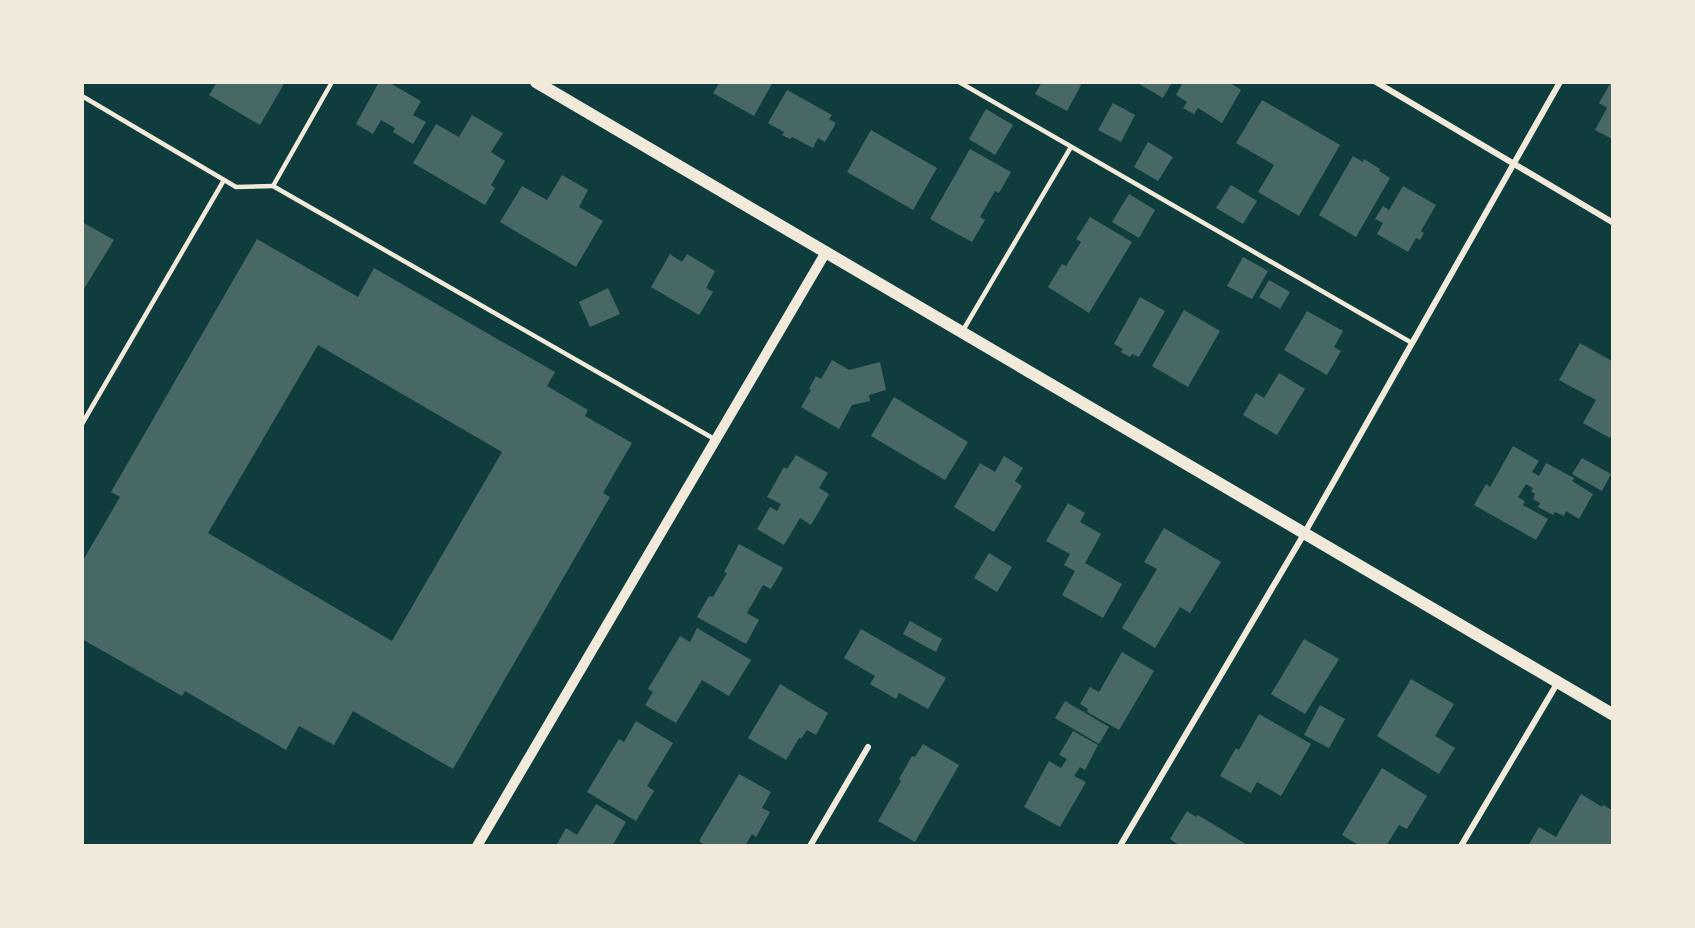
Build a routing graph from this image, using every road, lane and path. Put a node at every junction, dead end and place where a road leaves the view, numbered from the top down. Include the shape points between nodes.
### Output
1 (332, 82) edge
2 (536, 82) edge
3 (959, 82) edge
4 (1376, 82) edge
5 (1560, 82) edge
6 (82, 96) edge
7 (1071, 147) junction
8 (1515, 163) junction
9 (224, 180) junction
10 (273, 186) junction
11 (1612, 222) edge
12 (826, 252) junction
13 (962, 332) junction
14 (1412, 343) junction
15 (82, 424) edge
16 (716, 440) junction
17 (1304, 534) junction
18 (1558, 682) junction
19 (1612, 714) edge
20 (868, 747) dead end
21 (477, 846) edge
22 (810, 846) edge
23 (1120, 846) edge
24 (1461, 846) edge

1 - 10 lane
2 - 12 main road
3 - 7 lane
4 - 8 street
5 - 8 street
6 - 9 lane
7 - 13 lane
7 - 14 lane
8 - 11 street
8 - 14 street
9 - 10 lane via 236,187
9 - 15 lane
10 - 16 lane
12 - 13 main road
12 - 16 street
13 - 17 main road
14 - 17 street
16 - 21 street
17 - 18 main road
17 - 23 street
18 - 19 main road
18 - 24 street
20 - 22 street

